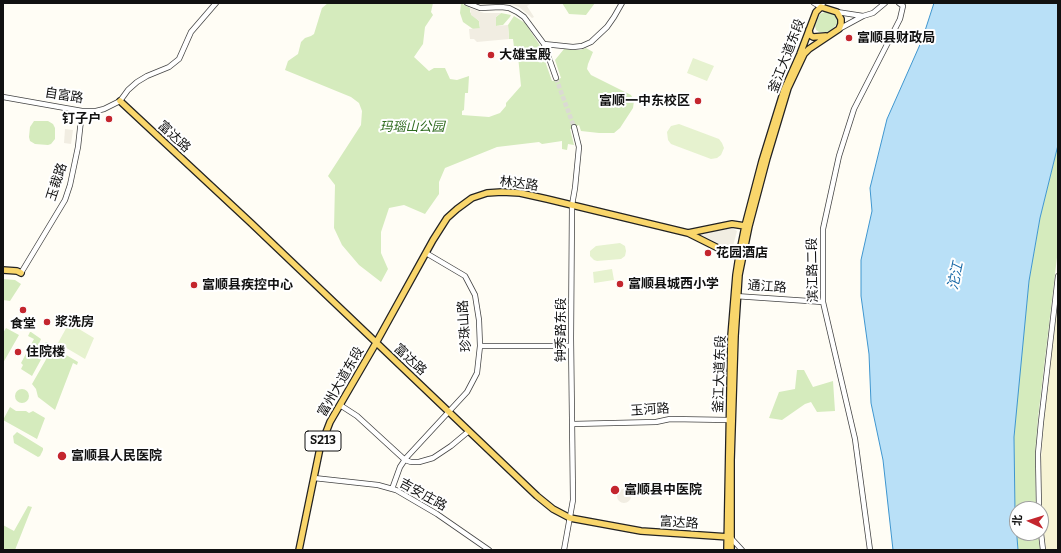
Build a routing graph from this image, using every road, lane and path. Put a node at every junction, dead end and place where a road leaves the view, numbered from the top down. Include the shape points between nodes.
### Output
1 (216, 3) edge
2 (467, 3) edge
3 (622, 3) edge
4 (814, 3) edge
5 (885, 3) edge
6 (902, 4) edge
7 (822, 5) edge
8 (838, 12) junction
9 (863, 16) junction
10 (809, 29) junction
11 (839, 29) junction
12 (828, 36) junction
13 (544, 44) junction
14 (556, 78) tunnel mouth
15 (3, 96) edge
16 (120, 102) junction
17 (82, 111) junction
18 (574, 127) tunnel mouth
19 (572, 205) junction
20 (745, 226) junction
21 (688, 233) junction
22 (426, 253) junction
23 (741, 256) junction
24 (3, 270) edge
25 (3, 273) edge
26 (21, 273) junction
27 (1058, 276) edge
28 (736, 296) junction
29 (823, 302) junction
30 (376, 343) junction
31 (480, 346) junction
32 (571, 346) junction
33 (340, 405) junction
34 (449, 412) junction
35 (729, 420) junction
36 (573, 424) junction
37 (469, 431) junction
38 (405, 460) junction
39 (314, 478) junction
40 (392, 489) junction
41 (1039, 501) edge
42 (570, 518) junction
43 (729, 537) junction
44 (299, 550) edge
45 (489, 550) edge
46 (564, 550) edge
47 (727, 550) edge
48 (731, 550) edge
49 (742, 550) edge
50 (870, 550) edge

1 - 16 street via 191,32 179,59 169,67 137,82
2 - 13 street via 480,8 509,8 517,12 524,17
3 - 13 street via 607,28 591,42 573,47
4 - 7 street
5 - 9 street via 873,13
6 - 29 street, 滨江路二段 via 900,19 854,109 839,156 823,229
7 - 8 main road
7 - 10 main road, 釜江大道东段
8 - 9 street
8 - 11 main road via 841,19
9 - 11 street
10 - 12 main road via 813,37
10 - 20 main road, 釜江大道东段 via 784,90
11 - 12 main road, 釜江大道东段
12 - 23 main road, 釜江大道东段 via 804,54 788,88
13 - 14 street
15 - 17 street, 自富路
16 - 17 street, 自富路 via 96,111
16 - 30 main road, 富达路
17 - 26 street, 玉裁路 via 80,141 65,200
18 - 19 street, 钟秀路东段 via 579,156
19 - 21 main road, 林达路
19 - 22 main road, 林达路 via 520,194 487,193 472,198 457,208 447,218
19 - 32 street, 钟秀路东段
20 - 21 main road via 732,224
20 - 23 main road, 釜江大道东段
21 - 23 main road via 722,250
22 - 30 main road, 林达路
22 - 31 street, 珍珠山路 via 465,276 475,294
23 - 28 main road, 釜江大道东段
24 - 26 main road
25 - 26 main road
27 - 41 street via 1039,446
28 - 29 street, 通江路
28 - 35 main road, 釜江大道东段 via 731,336
28 - 43 main road, 釜江大道东段
29 - 50 street, 滨江路二段 via 855,439
30 - 33 main road, 富州大道东段 / S213
30 - 34 main road, 富达路
31 - 32 street
31 - 34 street, 珍珠山路 via 477,373 467,392
32 - 36 street, 钟秀路东段
33 - 38 street via 357,416
33 - 39 main road, 富州大道东段 / S213 via 320,448
34 - 37 main road, 富达路
34 - 38 street, 珍珠山路
35 - 36 street, 玉河路 via 670,419 656,422
35 - 43 main road, 釜江大道东段
36 - 42 street, 钟秀路东段 via 573,500
37 - 38 street via 433,458 419,462
37 - 42 main road, 富达路 via 537,496
38 - 40 street, 珍珠山路
39 - 40 street, 吉安庄路 via 378,485
39 - 44 main road, 富州大道东段 / S213
40 - 45 street, 吉安庄路 via 437,514
42 - 43 main road, 富达路 via 641,531
42 - 46 street, 钟秀路东段
43 - 47 main road, 釜江大道东段
43 - 48 main road, 釜江大道东段
43 - 49 street

